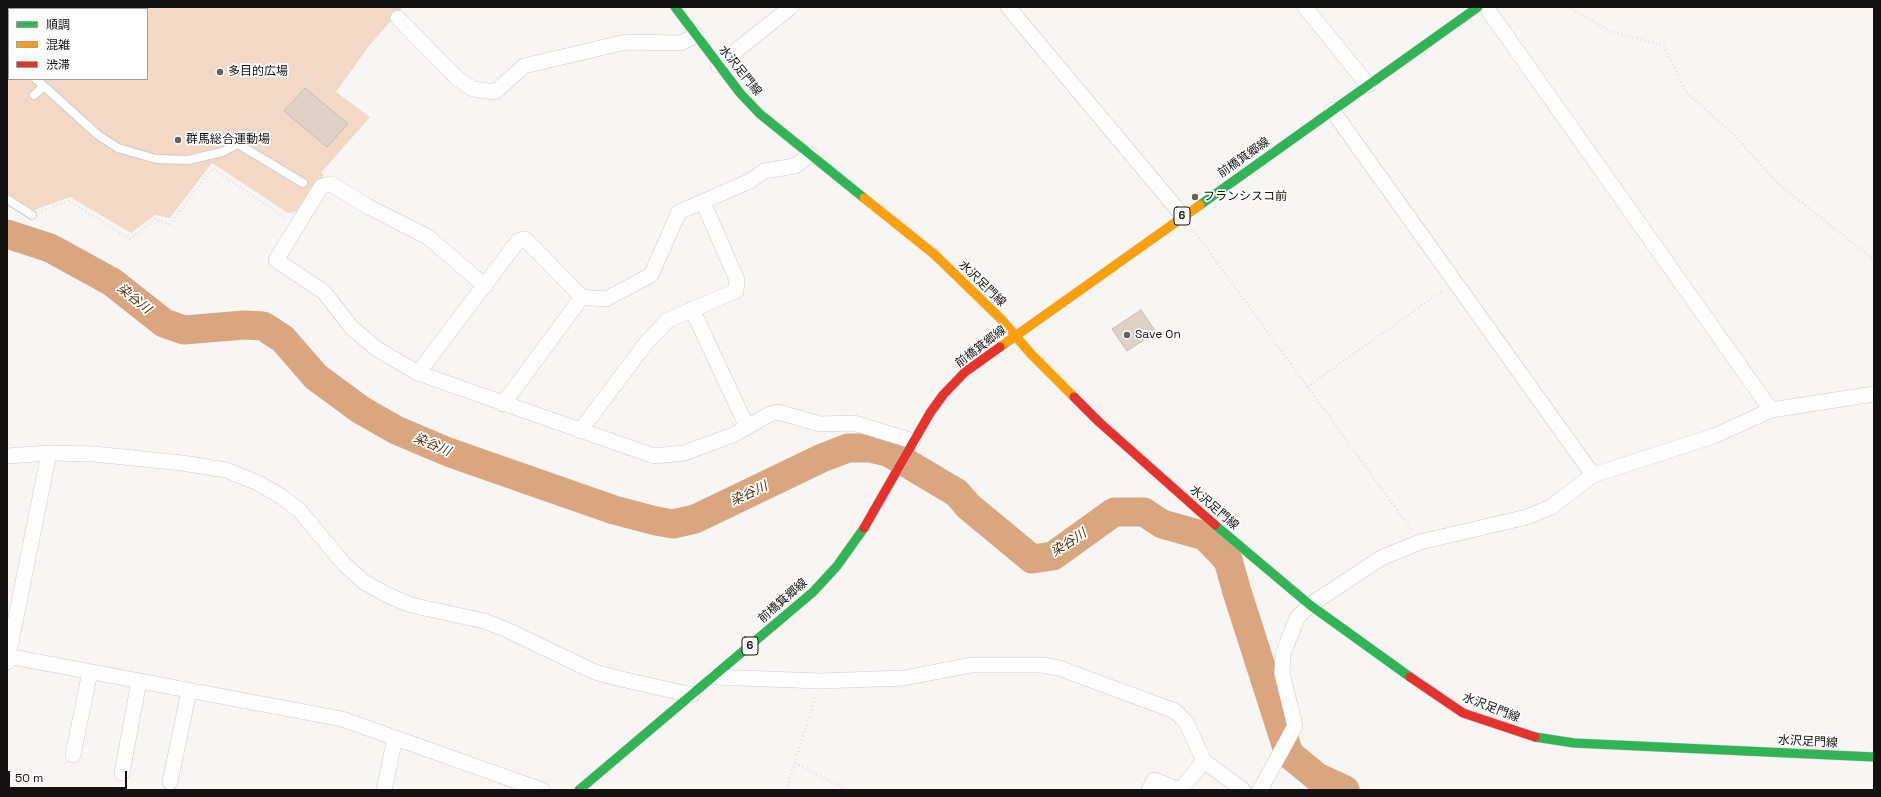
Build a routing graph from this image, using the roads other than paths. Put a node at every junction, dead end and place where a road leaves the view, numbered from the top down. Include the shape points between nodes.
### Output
1 (675, 7) edge
2 (791, 7) edge
3 (1008, 7) edge
4 (1305, 7) edge
5 (1478, 7) edge
6 (1486, 7) edge
7 (393, 19) road end
8 (696, 35) junction
9 (718, 65) junction
10 (37, 80) edge
11 (1368, 85) junction
12 (44, 86) junction
13 (34, 95) dead end
14 (1332, 110) junction
15 (810, 155) junction
16 (303, 183) dead end
17 (7, 199) edge
18 (703, 202) junction
19 (32, 214) road end
20 (1183, 216) junction
21 (485, 286) junction
22 (582, 297) junction
23 (692, 309) junction
24 (1016, 336) junction
25 (418, 373) junction
26 (1874, 394) edge
27 (503, 404) junction
28 (1771, 410) junction
29 (747, 427) junction
30 (580, 431) junction
31 (911, 444) junction
32 (48, 453) junction
33 (7, 456) edge
34 (1593, 475) junction
35 (1310, 605) junction
36 (7, 658) edge
37 (90, 672) junction
38 (714, 677) junction
39 (139, 681) junction
40 (189, 691) junction
41 (692, 695) junction
42 (395, 738) junction
43 (73, 755) dead end
44 (1874, 757) edge
45 (1204, 761) junction
46 (122, 773) dead end
47 (170, 782) dead end
48 (384, 790) edge
49 (542, 790) edge
50 (579, 790) edge
51 (1149, 790) edge
52 (1180, 790) edge
53 (1243, 790) edge
54 (1260, 790) edge

1 - 8 main road, 水沢足門線
2 - 9 street
3 - 20 street
4 - 11 street
5 - 11 main road, 前橋箕郷線 / 6
6 - 28 street
7 - 8 street via 457,78 473,89 495,92 524,66 626,42 681,43
8 - 9 main road, 水沢足門線
9 - 15 main road, 水沢足門線 via 760,114
10 - 12 lane
11 - 14 main road, 前橋箕郷線 / 6
12 - 13 lane
12 - 16 lane via 98,134 118,148 156,159 188,160 222,152 238,144
14 - 20 main road, 前橋箕郷線 / 6
14 - 34 street
15 - 18 street via 795,166 764,171 750,181
15 - 24 main road, 水沢足門線 via 934,254
17 - 19 lane
18 - 22 street via 679,212 651,275 606,299
18 - 23 street via 737,280 736,291
20 - 24 main road, 前橋箕郷線 / 6
21 - 22 street via 518,241 526,239
21 - 25 street
21 - 25 street via 428,237 367,206 331,184 322,186 276,260 324,292 352,328 377,349
22 - 27 street
23 - 29 street
23 - 30 street via 668,320 646,343
24 - 31 main road, 前橋箕郷線 / 6 via 965,372 948,389
24 - 35 main road, 水沢足門線 via 1099,422
25 - 27 street
26 - 28 street
27 - 30 street
28 - 34 street via 1714,436
29 - 30 street via 733,435 684,453 654,456
29 - 31 street via 778,412 820,424 854,423
31 - 38 main road, 前橋箕郷線 / 6 via 862,531 837,566 813,592
32 - 33 street
32 - 36 street
32 - 41 street via 94,454 182,462 232,473 258,482 299,510 344,564 364,582 387,595 411,605 484,621 595,672
34 - 35 street via 1551,507 1527,517 1420,542 1381,558
35 - 44 main road, 水沢足門線 via 1463,713 1541,739 1574,743
35 - 54 street via 1296,618 1283,654 1282,673 1295,726
36 - 37 street
37 - 39 street
37 - 43 street
38 - 41 main road, 前橋箕郷線 / 6
38 - 45 street via 820,681 904,678 971,665 1042,665 1059,668 1175,711 1186,722
39 - 40 street
39 - 46 street
40 - 42 street via 342,720
40 - 47 street
41 - 50 main road, 前橋箕郷線 / 6
42 - 48 street
42 - 49 street
45 - 52 street
45 - 53 street
51 - 52 street via 1154,780

